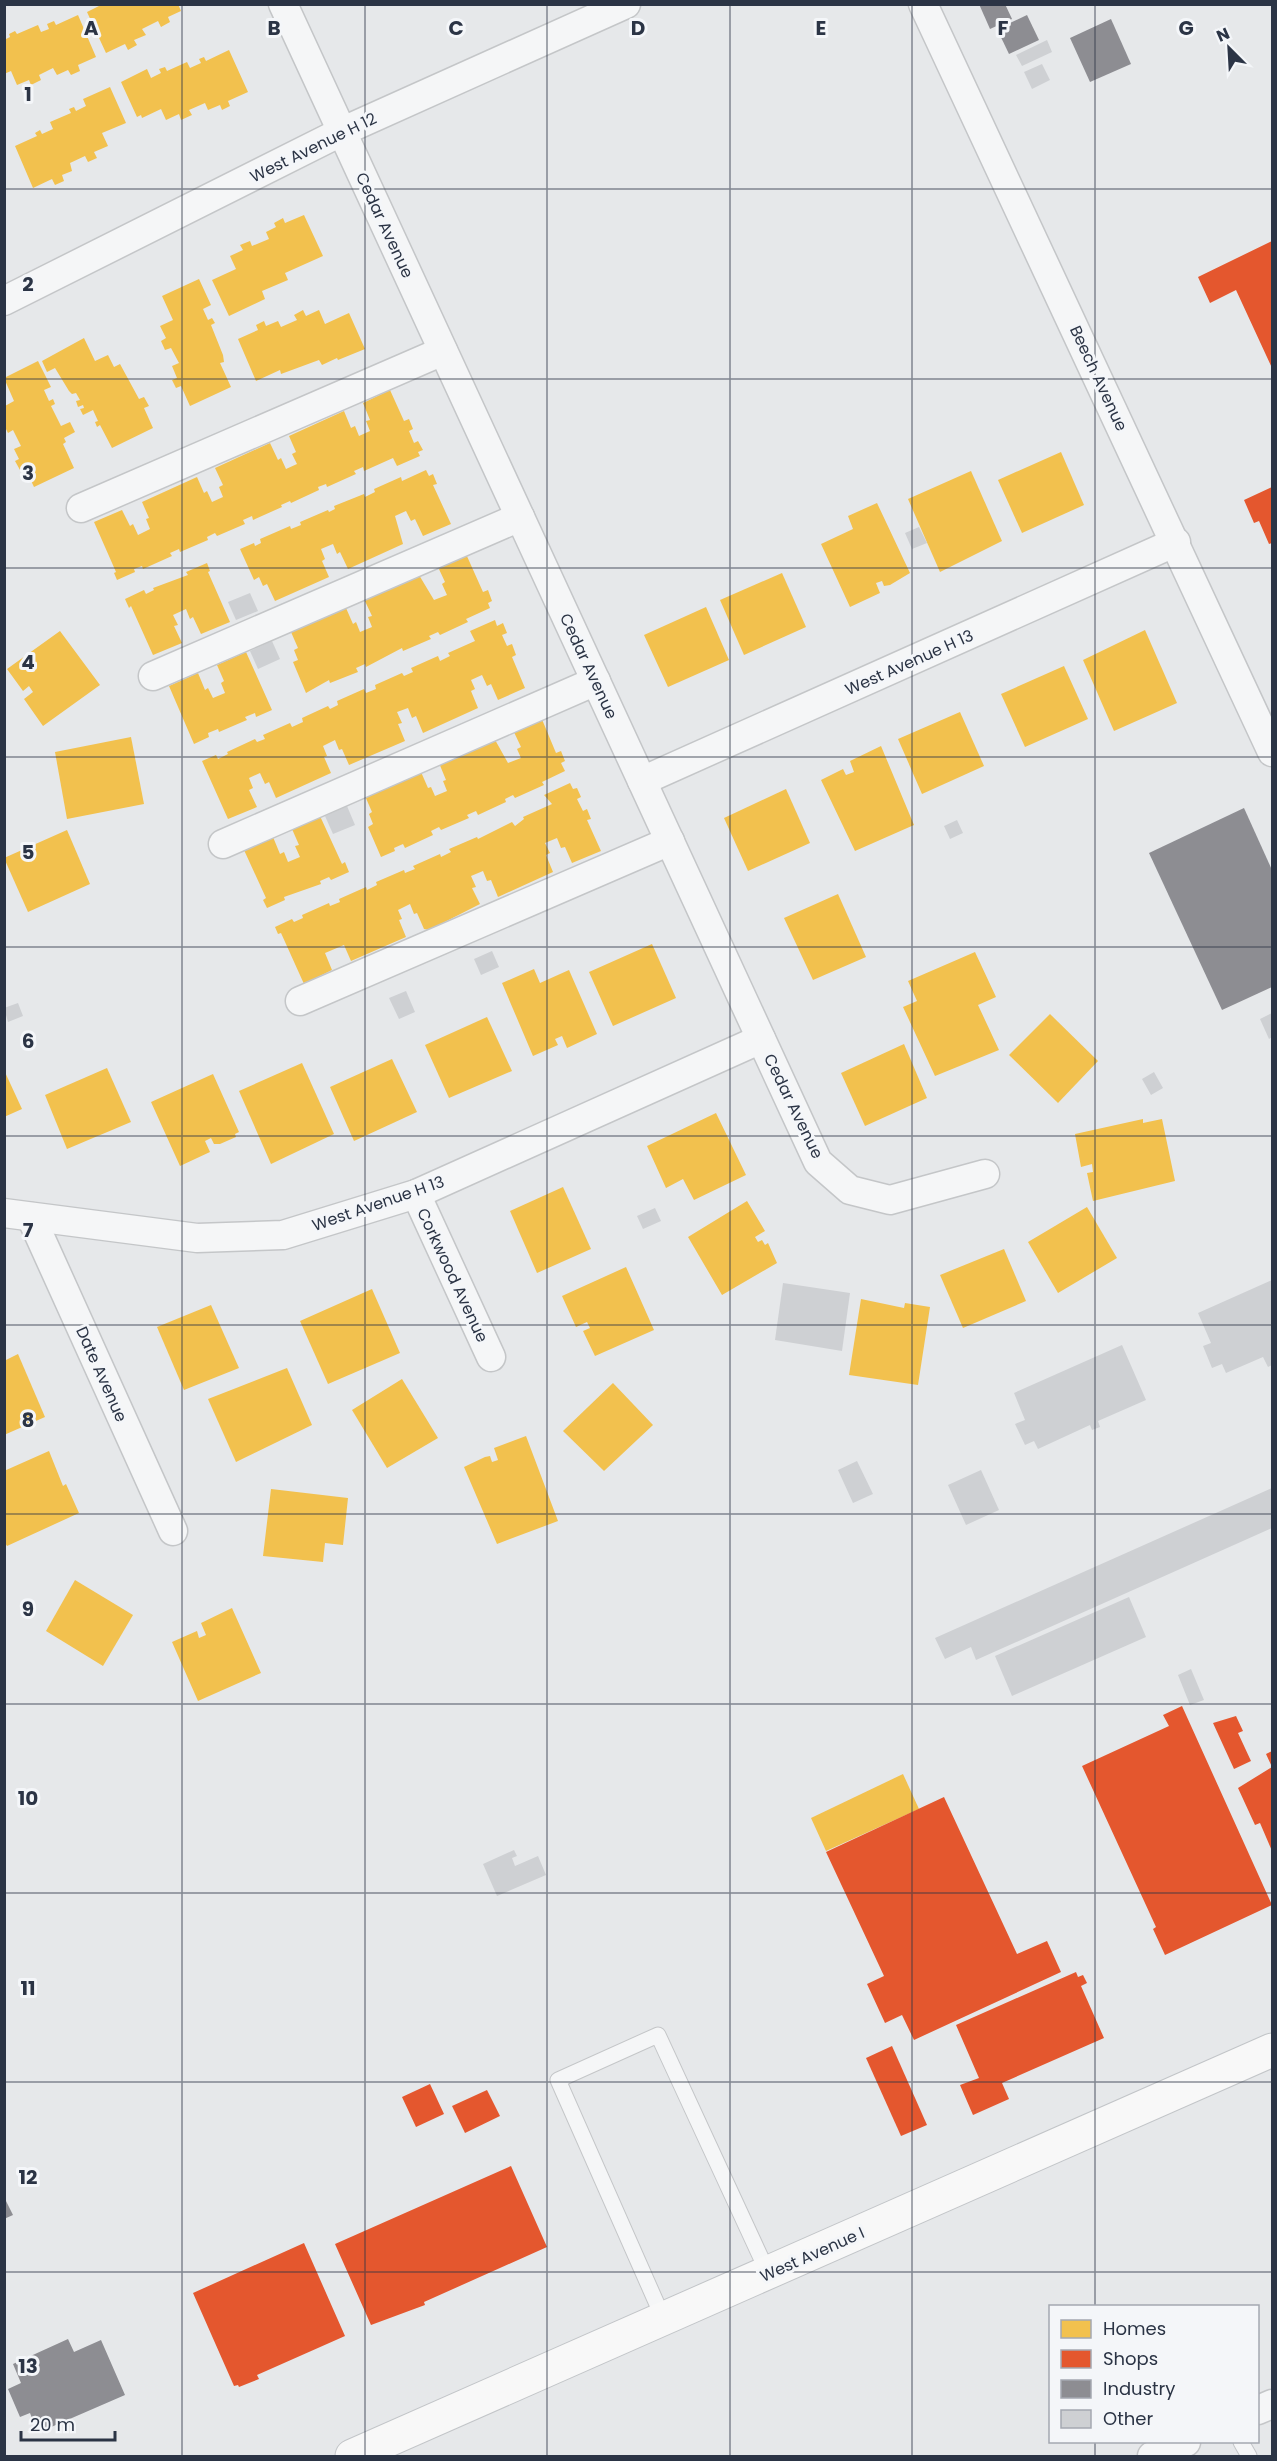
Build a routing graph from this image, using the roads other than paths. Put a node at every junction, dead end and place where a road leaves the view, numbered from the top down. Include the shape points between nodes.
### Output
1 (283, 4) edge
2 (626, 4) edge
3 (923, 4) edge
4 (341, 132) junction
5 (5, 300) edge
6 (443, 351) junction
7 (81, 508) dead end
8 (520, 517) junction
9 (1176, 542) junction
10 (153, 676) dead end
11 (596, 681) junction
12 (1272, 752) edge
13 (642, 781) junction
14 (669, 841) junction
15 (223, 844) dead end
16 (300, 1001) dead end
17 (761, 1039) junction
18 (985, 1174) dead end
19 (416, 1194) junction
20 (18, 1215) edge
21 (491, 1357) dead end
22 (172, 1531) dead end
23 (1272, 2050) edge
24 (768, 2273) junction
25 (664, 2320) junction
26 (1184, 2443) edge
27 (1242, 2443) edge
28 (352, 2457) edge
29 (1152, 2457) edge
30 (1249, 2457) edge

1 - 4 street, Cedar Avenue
2 - 4 street, West Avenue H 12
3 - 9 street, Beech Avenue
4 - 5 street, West Avenue H 12
4 - 6 street, Cedar Avenue
6 - 7 street
6 - 8 street, Cedar Avenue
8 - 10 street
8 - 11 street, Cedar Avenue
9 - 12 street, Beech Avenue
9 - 13 street, West Avenue H 13
11 - 13 street, Cedar Avenue
11 - 15 street
13 - 14 street, Cedar Avenue
14 - 16 street
14 - 17 street, Cedar Avenue
17 - 18 street, Cedar Avenue via 818,1162 850,1190 890,1200
17 - 19 street, West Avenue H 13
19 - 20 street, West Avenue H 13 via 283,1235 197,1238
19 - 21 street, Corkwood Avenue
20 - 22 street, Date Avenue
23 - 24 main road, West Avenue I
24 - 25 main road, West Avenue I
24 - 25 lane via 658,2035 558,2080
25 - 28 main road, West Avenue I
26 - 29 street
27 - 30 lane

